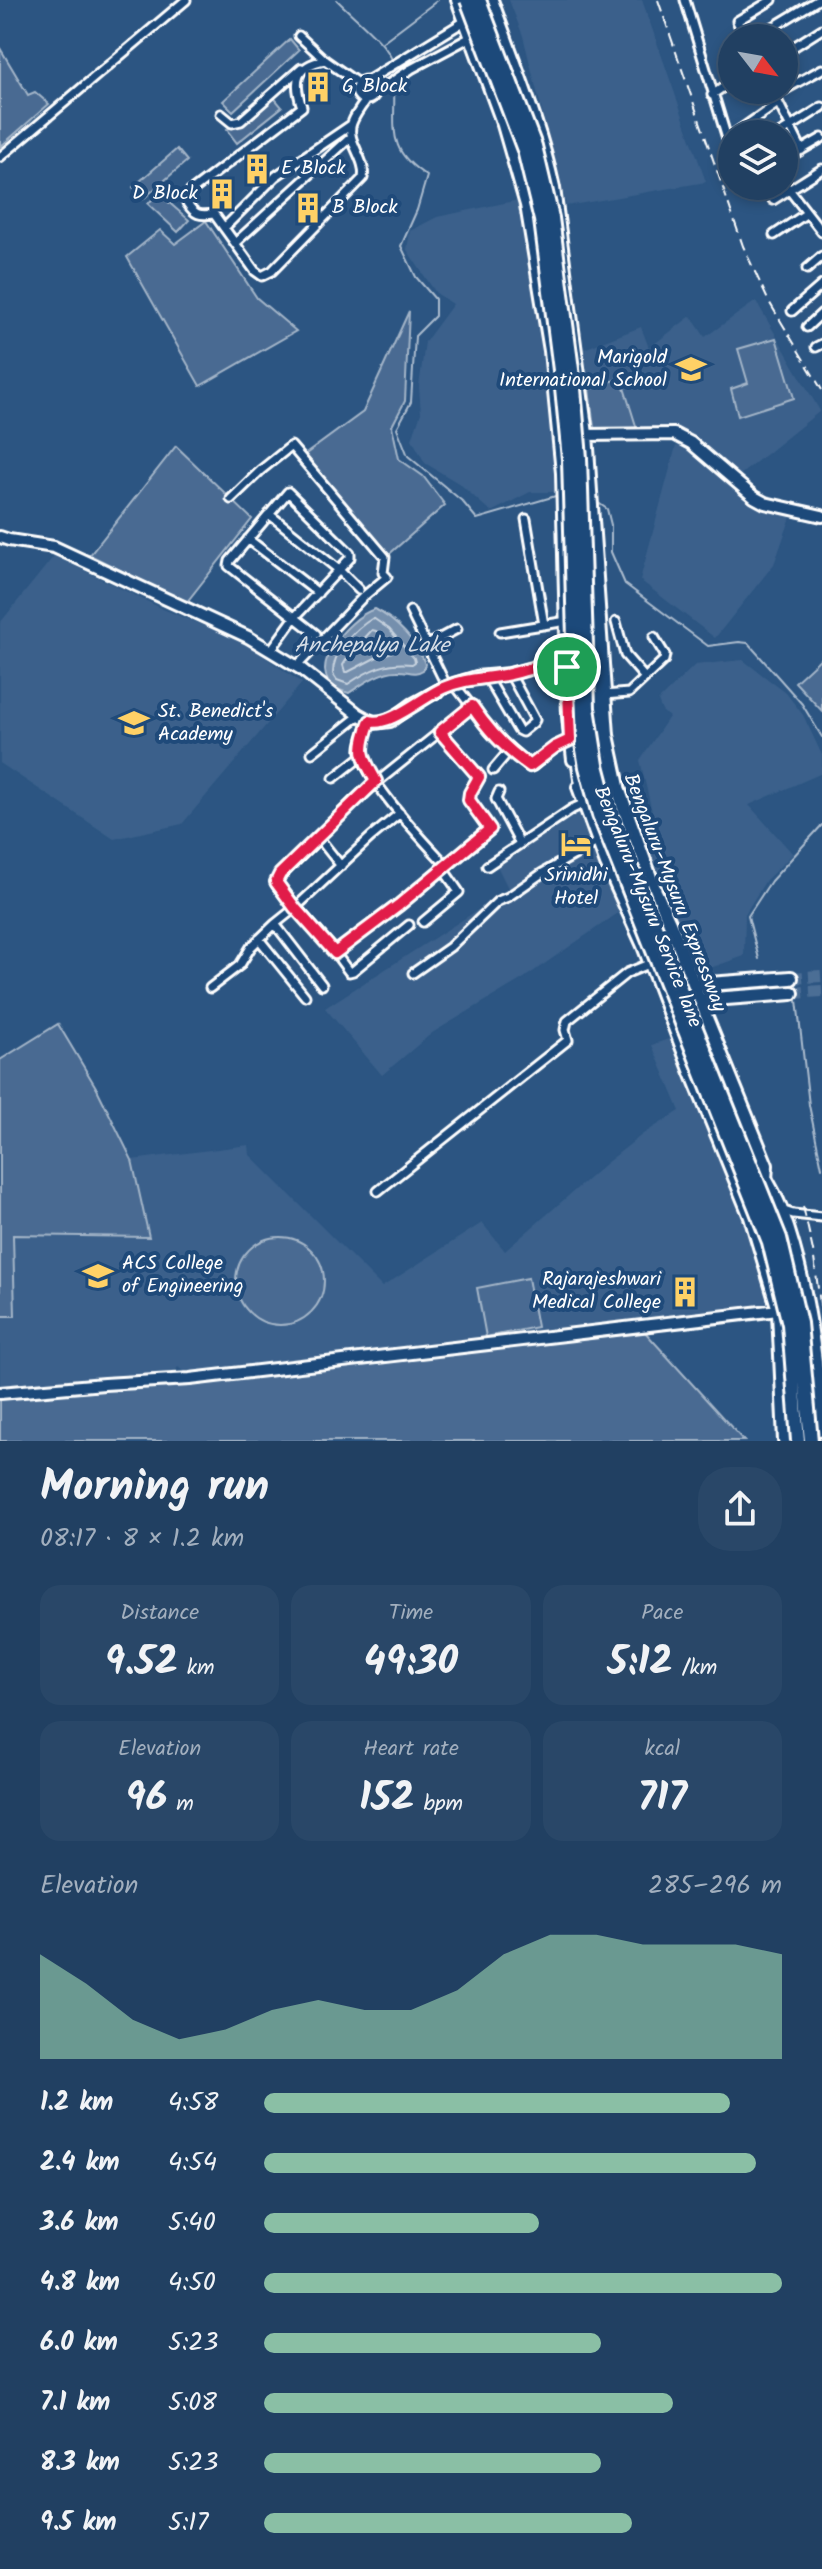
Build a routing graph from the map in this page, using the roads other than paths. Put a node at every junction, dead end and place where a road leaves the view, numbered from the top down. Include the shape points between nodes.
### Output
1 (186, 0) edge
2 (462, 0) edge
3 (479, 0) edge
4 (485, 0) edge
5 (492, 0) edge
6 (685, 0) edge
7 (772, 0) edge
8 (818, 0) edge
9 (465, 21) junction
10 (738, 24) edge
11 (778, 24) edge
12 (822, 29) edge
13 (299, 36) dead end
14 (471, 37) junction
15 (798, 44) edge
16 (408, 55) junction
17 (325, 60) junction
18 (313, 63) junction
19 (414, 67) junction
20 (822, 69) edge
21 (517, 75) junction
22 (363, 82) junction
23 (798, 82) edge
24 (718, 91) edge
25 (375, 93) junction
26 (712, 95) junction
27 (366, 100) junction
28 (766, 104) edge
29 (822, 107) edge
30 (221, 114) dead end
31 (724, 120) edge
32 (749, 120) edge
33 (798, 121) edge
34 (351, 125) junction
35 (351, 137) junction
36 (822, 138) edge
37 (798, 142) edge
38 (802, 150) junction
39 (798, 152) edge
40 (310, 154) junction
41 (0, 157) edge
42 (320, 165) junction
43 (822, 169) edge
44 (549, 181) junction
45 (798, 181) edge
46 (528, 186) junction
47 (797, 200) edge
48 (807, 213) junction
49 (224, 228) junction
50 (822, 232) edge
51 (774, 235) dead end
52 (235, 243) junction
53 (822, 256) edge
54 (807, 269) dead end
55 (822, 285) edge
56 (792, 311) dead end
57 (822, 313) edge
58 (807, 327) dead end
59 (584, 434) junction
60 (564, 472) junction
61 (231, 499) dead end
62 (269, 514) junction
63 (822, 516) edge
64 (526, 519) dead end
65 (0, 537) edge
66 (248, 539) junction
67 (339, 570) junction
68 (359, 590) dead end
69 (318, 593) junction
70 (410, 611) dead end
71 (295, 617) junction
72 (568, 621) junction
73 (616, 622) dead end
74 (544, 625) junction
75 (457, 629) dead end
76 (500, 632) dead end
77 (316, 634) dead end
78 (654, 637) dead end
79 (427, 645) junction
80 (271, 650) junction
81 (297, 666) junction
82 (569, 667) junction
83 (598, 668) junction
84 (510, 674) junction
85 (487, 677) junction
86 (645, 678) junction
87 (451, 686) junction
88 (604, 695) junction
89 (472, 706) junction
90 (365, 718) junction
91 (440, 732) junction
92 (570, 740) junction
93 (509, 751) junction
94 (312, 753) dead end
95 (362, 756) junction
96 (493, 770) dead end
97 (334, 778) dead end
98 (376, 781) junction
99 (499, 792) dead end
100 (583, 804) junction
101 (400, 813) junction
102 (318, 837) junction
103 (519, 842) junction
104 (597, 842) junction
105 (341, 866) junction
106 (487, 866) dead end
107 (445, 868) junction
108 (295, 908) junction
109 (423, 922) dead end
110 (275, 924) junction
111 (409, 925) dead end
112 (259, 939) junction
113 (335, 953) junction
114 (649, 964) junction
115 (413, 973) dead end
116 (791, 978) tunnel mouth
117 (322, 985) dead end
118 (695, 985) junction
119 (210, 988) dead end
120 (792, 993) tunnel mouth
121 (305, 996) dead end
122 (700, 1000) junction
123 (769, 1186) junction
124 (378, 1191) dead end
125 (747, 1203) junction
126 (781, 1210) junction
127 (822, 1217) edge
128 (778, 1310) junction
129 (820, 1374) edge
130 (0, 1393) edge
131 (822, 1430) edge
132 (785, 1441) edge
133 (798, 1441) edge
134 (811, 1441) edge

1 - 41 street
2 - 9 street
2 - 46 highway
2 - 133 highway, bridge via 524,150 541,220 568,445 576,709 587,775 769,1242 789,1324
3 - 134 highway, Bengaluru-Mysuru Expressway, bridge via 535,146 552,218 577,416 588,708 598,773 780,1238 800,1323
4 - 21 highway, Bengaluru-Mysuru Expressway
5 - 21 street, Bengaluru-Mysuru Expressway
6 - 26 street
7 - 10 street
8 - 11 street
9 - 14 street
9 - 16 street
12 - 15 street
13 - 17 street
14 - 19 street
14 - 60 street via 526,205
16 - 19 street
16 - 22 street
17 - 18 street
17 - 22 street
18 - 30 street via 309,61 241,121 232,123
18 - 49 street via 300,73 295,88 302,107 189,193 187,203 194,213 214,214
19 - 25 street
20 - 23 street
21 - 44 highway, Bengaluru-Mysuru Expressway
21 - 59 street, Bengaluru-Mysuru Expressway via 554,188
22 - 25 street via 375,86
22 - 27 street via 357,96
24 - 26 street
25 - 27 street
26 - 31 street
27 - 34 street
28 - 32 street
29 - 33 street
34 - 35 street
34 - 40 street
35 - 42 street
35 - 52 street via 363,178 272,271 262,276 255,271
36 - 38 street
37 - 38 street
38 - 39 street
40 - 42 street
40 - 49 street via 276,176
42 - 52 street
43 - 45 street
44 - 46 highway
44 - 59 highway, Bengaluru-Mysuru Expressway
46 - 60 highway via 549,314
47 - 48 street
48 - 50 street
48 - 51 street
49 - 52 street
53 - 54 street
55 - 56 street
57 - 58 street
59 - 63 street via 674,434 754,497
59 - 83 highway, Bengaluru-Mysuru Expressway, bridge
60 - 72 highway, bridge
61 - 81 street via 291,446 385,557 387,577
62 - 66 street
62 - 67 street
62 - 67 street via 290,493 350,553
64 - 74 street
65 - 80 street via 54,547
66 - 69 street
66 - 71 street via 229,566
67 - 68 street
67 - 69 street
69 - 71 street
70 - 79 street
71 - 77 street
71 - 80 street
72 - 74 street
72 - 82 highway
73 - 86 street via 625,655
74 - 76 street
75 - 79 street
78 - 86 street via 665,657
79 - 87 street
80 - 81 street
81 - 90 street
82 - 83 street
82 - 84 street via 547,664
82 - 92 street, Bengaluru-Mysuru Service lane
82 - 125 highway via 581,779
83 - 88 street, Bengaluru-Mysuru Expressway
83 - 123 highway, Bengaluru-Mysuru Expressway via 602,758 621,819
84 - 85 street
84 - 85 street via 535,720 522,732
85 - 87 street
86 - 88 street via 629,693
87 - 89 street
87 - 90 street via 390,721
88 - 118 street, Bengaluru-Mysuru Expressway via 620,791
89 - 91 street
89 - 93 street
90 - 94 street
90 - 95 street
91 - 98 street
91 - 107 street via 479,777 469,800 490,829
92 - 93 street via 532,766
92 - 100 street, Bengaluru-Mysuru Service lane
93 - 96 street
95 - 97 street
95 - 98 street
98 - 101 street
98 - 102 street
99 - 103 street via 496,799
100 - 103 street
100 - 104 street, Bengaluru-Mysuru Service lane
101 - 105 street
101 - 107 street
102 - 105 street
102 - 108 street via 277,880
103 - 106 street
104 - 114 street, Bengaluru-Mysuru Service lane
104 - 115 street via 498,901 450,947
105 - 108 street
107 - 109 street via 459,892
107 - 113 street
108 - 110 street
108 - 113 street
110 - 112 street
110 - 117 street
111 - 113 street via 351,972
112 - 119 street via 240,965
112 - 121 street
114 - 124 street via 627,973 567,1021 568,1040
114 - 125 street, Bengaluru-Mysuru Service lane
116 - 118 highway
118 - 122 street, Bengaluru-Mysuru Expressway
120 - 122 highway
122 - 123 street, Bengaluru-Mysuru Expressway via 767,1165
123 - 125 highway
123 - 126 highway, Bengaluru-Mysuru Expressway
125 - 128 highway via 770,1257
126 - 127 street
126 - 129 highway, Bengaluru-Mysuru Expressway via 799,1268
128 - 130 street via 190,1379
128 - 132 highway
129 - 131 highway, Bengaluru-Mysuru Expressway

